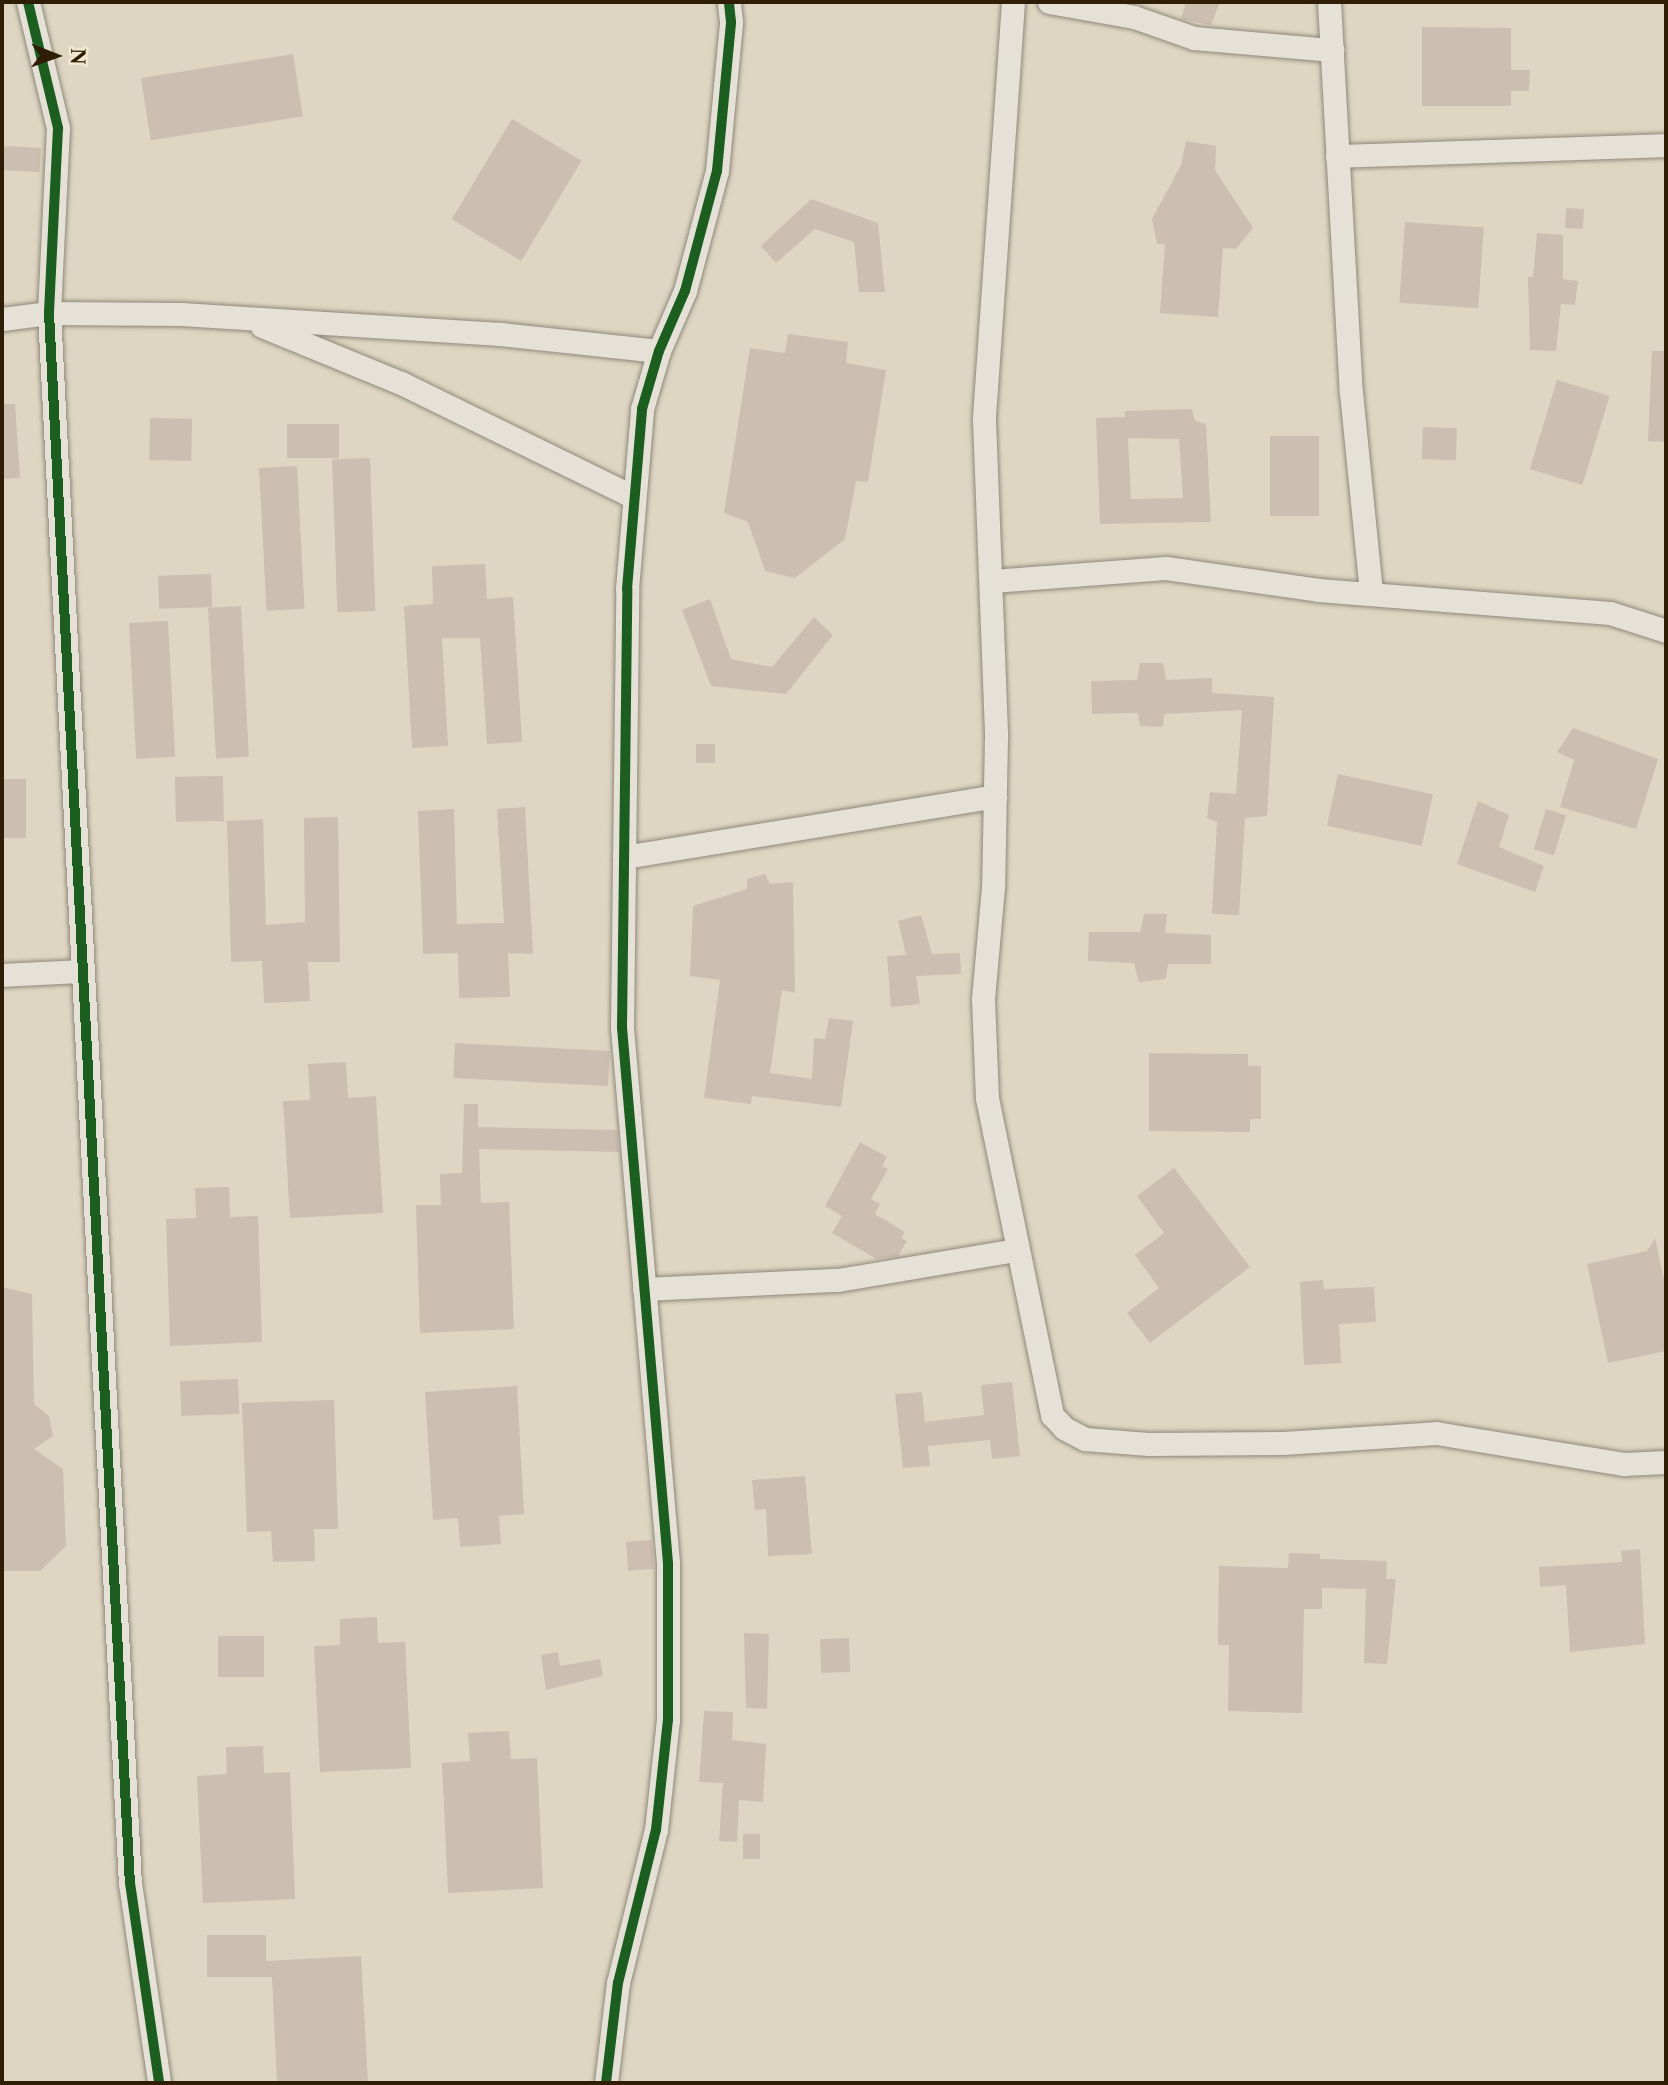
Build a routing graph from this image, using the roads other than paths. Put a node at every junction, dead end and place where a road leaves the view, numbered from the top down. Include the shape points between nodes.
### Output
1 (28, 2) edge
2 (729, 2) edge
3 (1013, 2) edge
4 (1049, 2) edge
5 (1329, 2) edge
6 (1332, 50) junction
7 (1666, 145) edge
8 (1337, 156) junction
9 (49, 313) junction
10 (242, 318) junction
11 (2, 319) edge
12 (659, 351) junction
13 (634, 497) junction
14 (992, 581) junction
15 (1371, 594) junction
16 (1666, 631) edge
17 (995, 796) junction
18 (624, 858) junction
19 (82, 971) junction
20 (2, 975) edge
21 (1015, 1250) junction
22 (644, 1290) junction
23 (1666, 1462) edge
24 (159, 2083) edge
25 (606, 2083) edge

1 - 9 street via 58,128
2 - 12 street via 717,171 685,291
3 - 14 street via 984,395
4 - 6 street via 1133,17 1194,38
5 - 6 street
6 - 8 street
7 - 8 street
8 - 15 street via 1350,392
9 - 10 street
9 - 11 street
9 - 19 street
10 - 12 street via 500,334
10 - 13 street via 401,383
12 - 13 street via 642,410
13 - 18 street via 627,589
14 - 15 street via 1167,568
14 - 17 street
15 - 16 street via 1610,613
17 - 18 street
17 - 21 street via 983,999 987,1098
18 - 22 street via 622,1028
19 - 20 street
19 - 24 street via 130,1884
21 - 22 street via 838,1280
21 - 23 street via 1045,1396 1064,1428 1085,1439 1148,1444 1283,1443 1436,1433 1624,1464
22 - 25 street via 668,1563 668,1720 656,1830 618,1983

